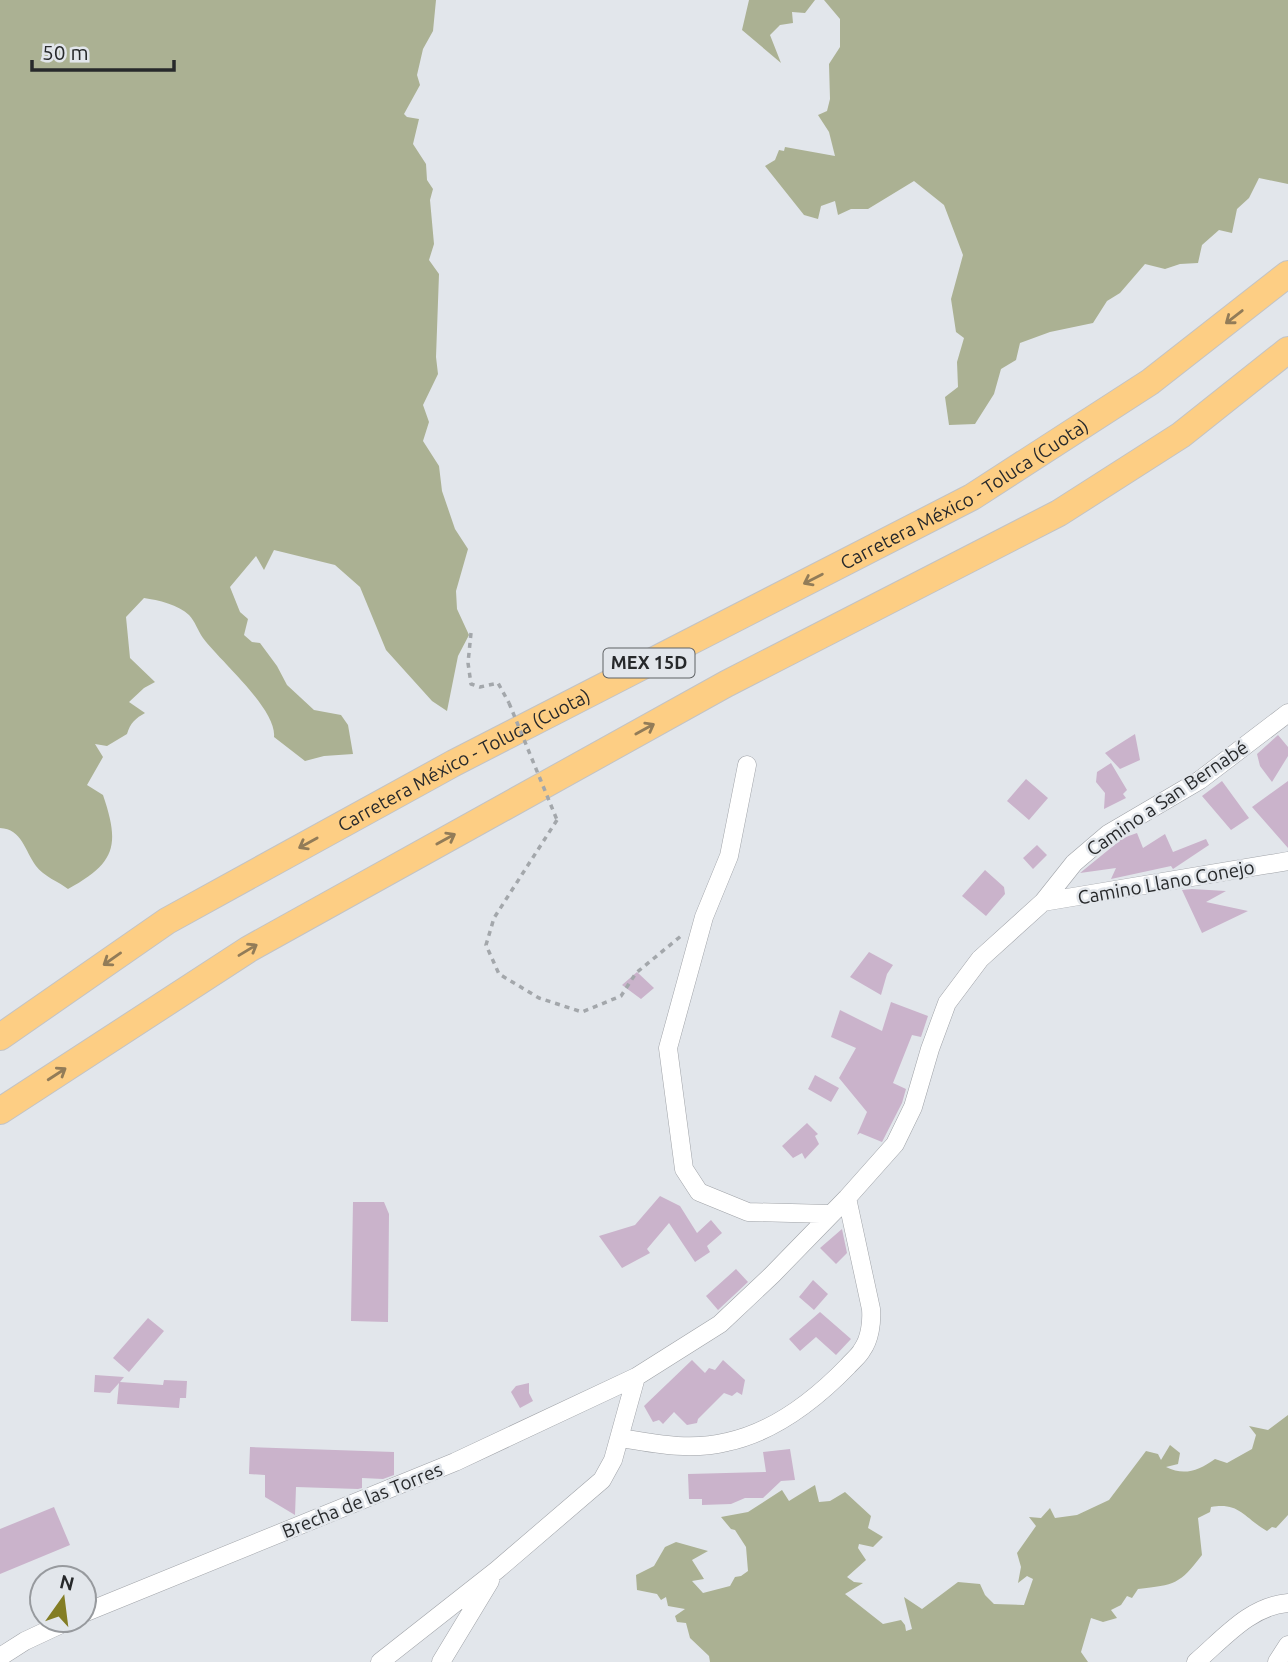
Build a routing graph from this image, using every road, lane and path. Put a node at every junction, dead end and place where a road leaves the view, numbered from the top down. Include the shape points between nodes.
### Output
1 (1288, 274) edge
2 (1288, 350) edge
3 (471, 633) dead end
4 (1288, 713) edge
5 (747, 765) dead end
6 (1288, 861) edge
7 (1043, 902) junction
8 (704, 917) junction
9 (0, 1037) edge
10 (0, 1111) edge
11 (847, 1198) junction
12 (830, 1214) junction
13 (636, 1377) junction
14 (620, 1438) junction
15 (497, 1570) junction
16 (1288, 1603) edge
17 (98, 1607) edge
18 (40, 1634) edge
19 (1288, 1645) edge
20 (0, 1657) edge
21 (380, 1662) edge
22 (441, 1662) edge
23 (1196, 1662) edge
24 (1278, 1662) edge

1 -> 9 highway, Carretera México - Toluca (Cuota) / MEX 15D via 1150,382 972,497 466,756 179,914
10 -> 2 highway, MEX 15D via 260,943 726,684 1059,513 1181,435
3 - 8 path, bridge via 471,684 498,683 556,820 487,934 486,945 499,974 539,998 582,1012 621,996 636,973
4 - 7 street, Camino a San Bernabé via 1200,780 1108,834 1074,863
5 - 8 street via 729,856
6 - 7 street, Camino Llano Conejo
7 - 11 street, Camino a San Bernabé via 980,959 947,1003 913,1107 895,1144
8 - 12 street via 668,1048 684,1169 699,1192 748,1212
11 - 12 street, Camino a San Bernabé
11 - 14 street via 871,1308 863,1350 790,1416 762,1430 699,1447
12 - 13 street, Brecha de las Torres via 720,1324
13 - 14 street
13 - 17 street, Brecha de las Torres via 456,1462
14 - 15 street via 601,1480
15 - 21 street
15 - 22 street
16 - 23 street via 1254,1613
18 - 20 street
19 - 24 street

